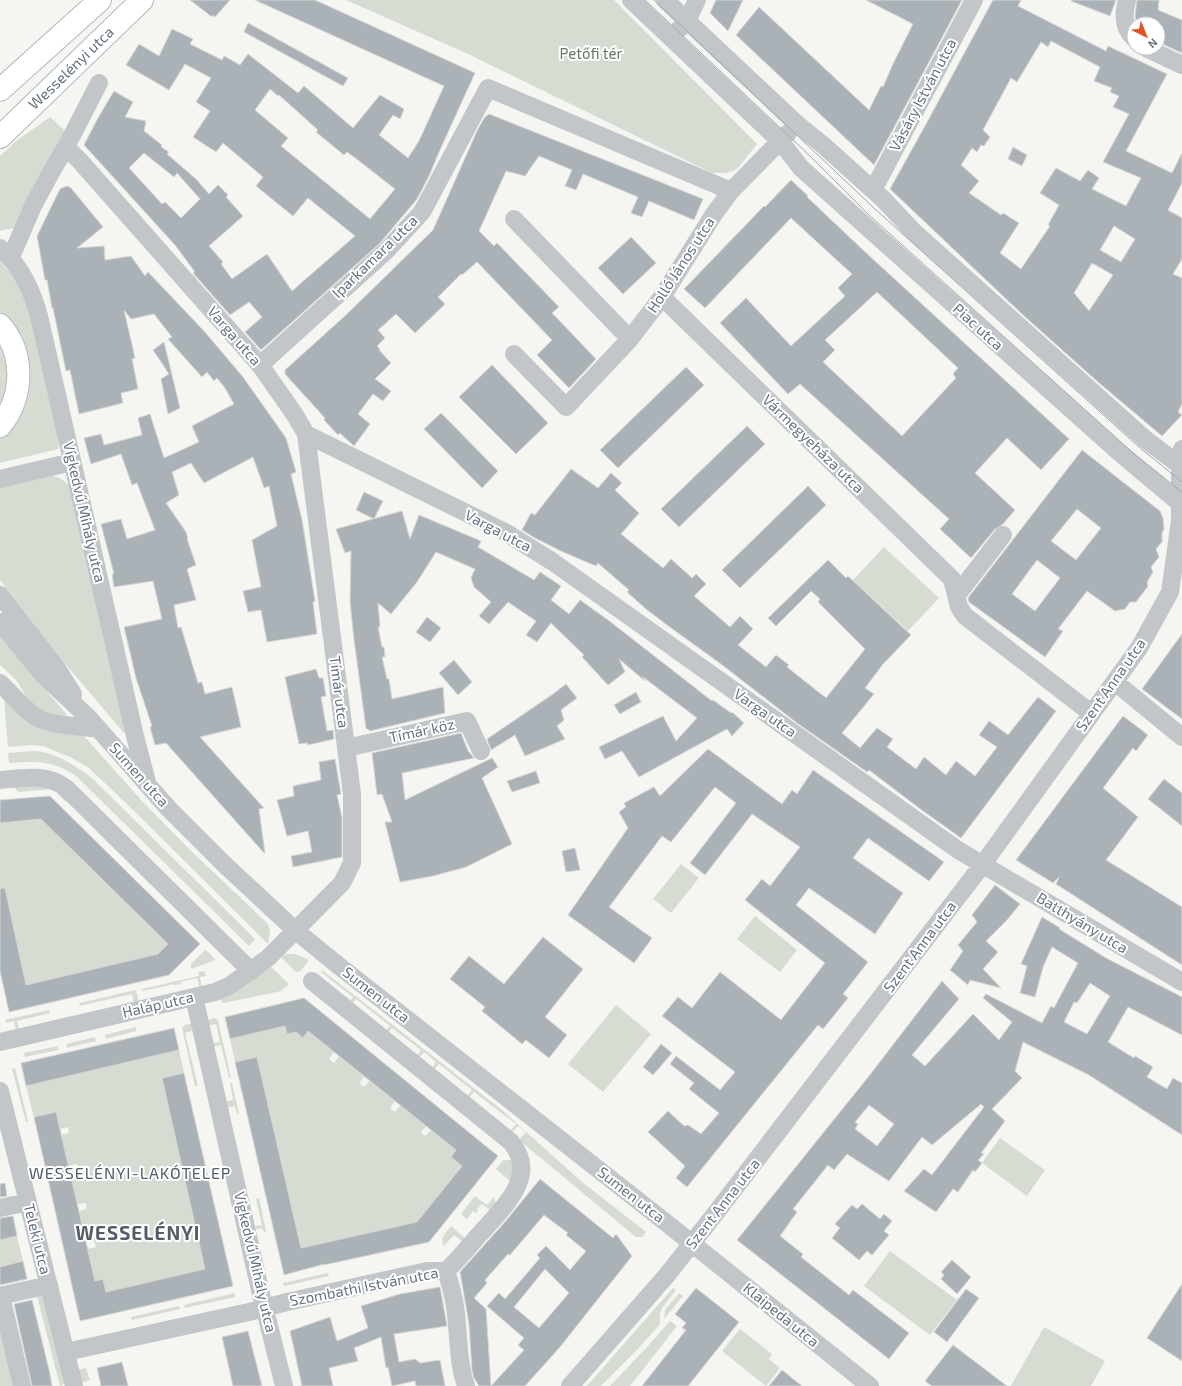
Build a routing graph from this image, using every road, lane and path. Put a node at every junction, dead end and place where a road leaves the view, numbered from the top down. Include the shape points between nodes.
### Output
1 (100, 0) edge
2 (142, 0) edge
3 (631, 0) edge
4 (665, 0) edge
5 (697, 0) edge
6 (974, 0) edge
7 (1127, 0) edge
8 (687, 21) junction
9 (1126, 25) edge
10 (671, 37) junction
11 (1163, 56) edge
12 (1182, 65) edge
13 (99, 83) dead end
14 (0, 90) edge
15 (797, 124) junction
16 (0, 136) edge
17 (780, 142) junction
18 (66, 147) junction
19 (873, 190) junction
20 (731, 192) junction
21 (514, 219) dead end
22 (5, 252) edge
23 (662, 297) junction
24 (0, 325) edge
25 (630, 340) junction
26 (514, 354) dead end
27 (260, 365) junction
28 (0, 426) edge
29 (306, 434) junction
30 (1182, 438) edge
31 (1165, 454) junction
32 (1127, 459) junction
33 (1181, 460) edge
34 (72, 462) junction
35 (0, 479) edge
36 (1181, 504) edge
37 (1003, 535) dead end
38 (1182, 576) edge
39 (954, 587) junction
40 (1170, 592) junction
41 (0, 595) edge
42 (0, 622) edge
43 (1115, 682) junction
44 (0, 683) edge
45 (1091, 713) junction
46 (93, 723) junction
47 (1182, 737) edge
48 (346, 748) junction
49 (481, 751) dead end
50 (0, 780) edge
51 (148, 786) junction
52 (983, 864) junction
53 (296, 931) junction
54 (251, 971) junction
55 (312, 981) dead end
56 (1182, 982) edge
57 (194, 998) junction
58 (0, 1042) edge
59 (0, 1095) edge
60 (28, 1202) junction
61 (0, 1208) edge
62 (692, 1243) junction
63 (446, 1271) junction
64 (49, 1285) junction
65 (0, 1296) edge
66 (265, 1307) junction
67 (66, 1352) junction
68 (22, 1386) edge
69 (74, 1386) edge
70 (284, 1386) edge
71 (466, 1386) edge
72 (570, 1386) edge
73 (870, 1386) edge

1 - 14 main road
2 - 16 main road, Wesselényi utca
3 - 10 street
4 - 8 street
5 - 8 street
6 - 19 street, Vásáry István utca
7 - 9 street via 1124,21
8 - 10 street
8 - 15 street
10 - 17 street
11 - 12 street
13 - 18 street
15 - 17 street, Holló János utca
15 - 19 street, Piac utca
17 - 20 street, Holló János utca
17 - 32 street, Piac utca via 801,168
18 - 22 street
18 - 27 street, Varga utca
19 - 31 street, Piac utca via 925,242
20 - 23 street, Holló János utca via 714,214
20 - 27 street, Iparkamara utca via 488,88 422,212 387,250
21 - 25 street
22 - 34 street, Vígkedvű Mihály utca via 27,282 34,299
23 - 25 street, Holló János utca
23 - 39 street, Vármegyeháza utca
24 - 28 main road via 13,346 19,374 17,395
25 - 26 street, Holló János utca via 566,407
27 - 29 street, Varga utca
29 - 48 street, Tímár utca
29 - 52 street, Varga utca via 505,532 553,562 958,850
30 - 31 street
31 - 32 street via 1149,461
31 - 33 street, Piac utca
32 - 36 street, Piac utca
33 - 36 street, Szent Anna utca
34 - 35 street
34 - 51 street, Vígkedvű Mihály utca
36 - 40 street, Szent Anna utca
37 - 39 street
38 - 40 street
39 - 45 street, Vármegyeháza utca via 959,607 965,616
40 - 43 street, Szent Anna utca via 1140,648
41 - 46 street, Sumen utca via 56,667
42 - 46 street, Sumen utca via 44,676
43 - 45 street, Szent Anna utca
43 - 47 street
44 - 46 street via 41,720 54,724
45 - 52 street, Szent Anna utca
46 - 51 street, Sumen utca
48 - 49 street, Tímár köz via 467,722
48 - 53 street, Tímár utca via 352,794 352,863 342,883
50 - 54 street via 41,778 55,781 66,788
51 - 53 street, Sumen utca via 224,864
52 - 56 street, Batthyány utca
52 - 62 street, Szent Anna utca
53 - 54 street, Haláp utca
53 - 62 street, Sumen utca
54 - 57 street, Haláp utca via 225,989
55 - 63 street, Szombathi István utca via 507,1138 520,1157 521,1176 513,1194
57 - 58 street, Haláp utca
57 - 66 street, Vígkedvű Mihály utca
59 - 60 street, Teleki utca
60 - 61 street
60 - 64 street, Teleki utca
62 - 72 street, Szent Anna utca
62 - 73 street, Klaipeda utca
63 - 66 street, Szombathi István utca via 427,1271
63 - 71 street via 456,1314 459,1358
64 - 65 street
64 - 67 street, Teleki utca
65 - 68 street
66 - 67 street, Szombathi István utca
66 - 70 street, Vígkedvű Mihály utca
67 - 69 street, Teleki utca

